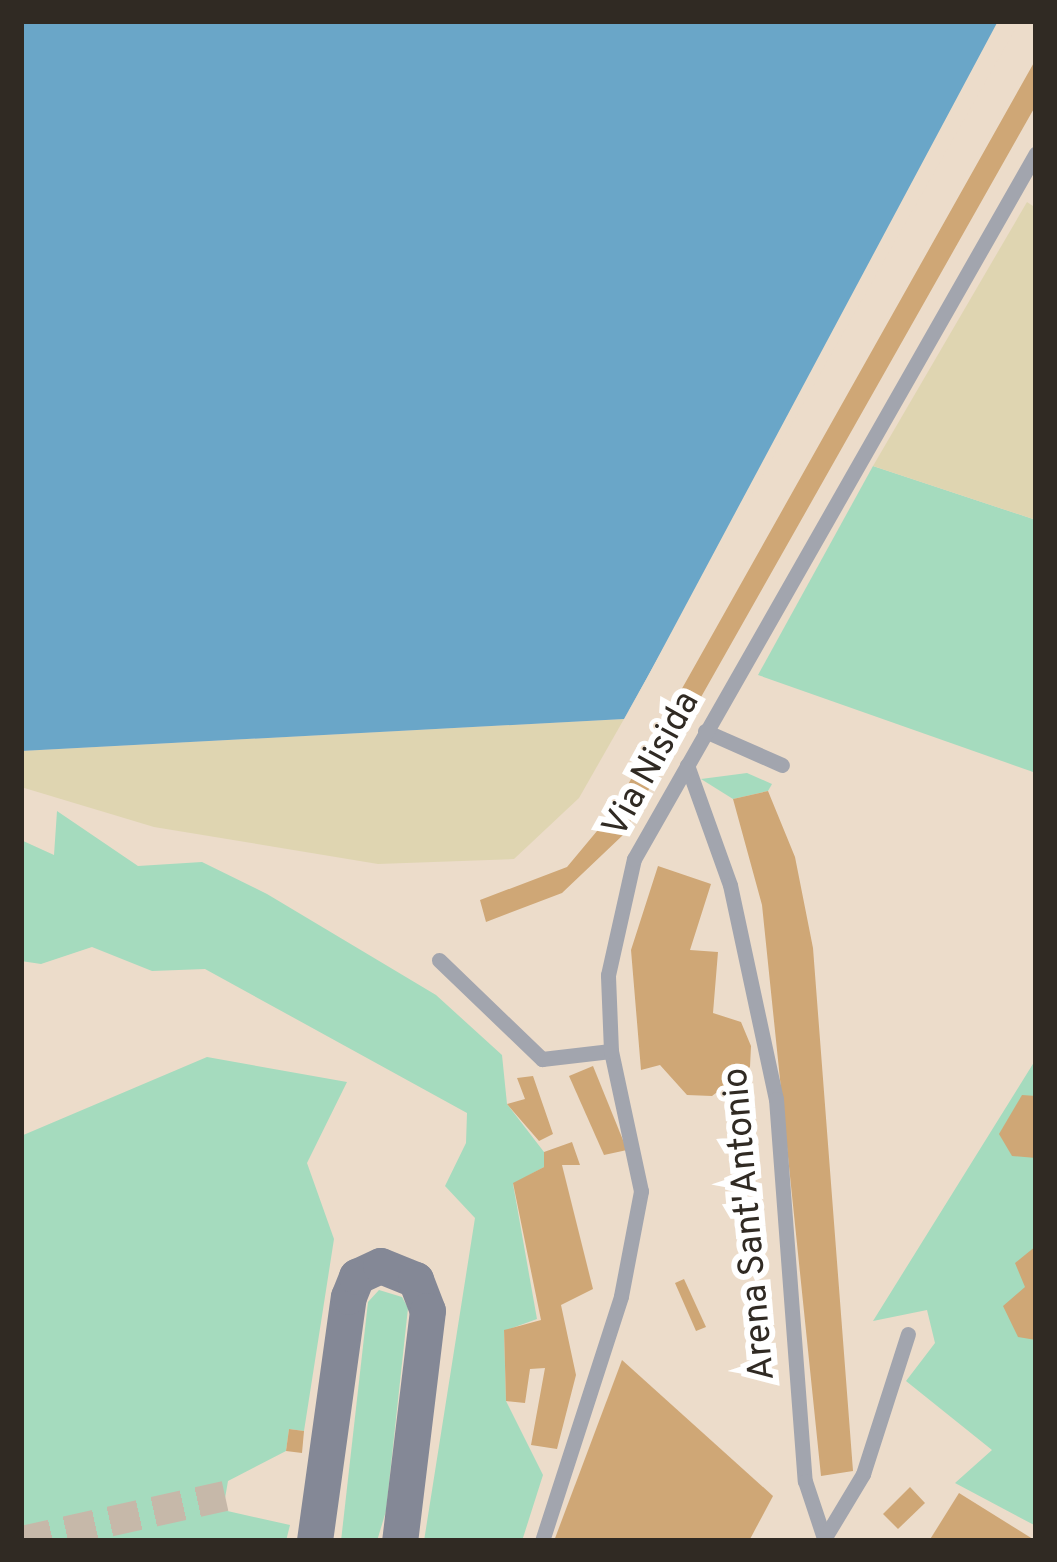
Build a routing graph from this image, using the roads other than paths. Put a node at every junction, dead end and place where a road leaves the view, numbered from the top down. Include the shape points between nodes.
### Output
1 (1036, 152) edge
2 (705, 731) junction
3 (687, 764) junction
4 (782, 765) dead end
5 (439, 960) dead end
6 (611, 1051) junction
7 (908, 1334) dead end
8 (824, 1540) edge
9 (315, 1541) edge
10 (400, 1541) edge
11 (542, 1541) edge

1 - 2 lane, Via Nisida
2 - 3 lane, Via Nisida
2 - 4 lane
3 - 6 lane, Via Nisida via 634,859 608,975
3 - 8 lane, Arena Sant'Antonio via 730,885 776,1099 805,1481
5 - 6 lane via 542,1059
6 - 11 lane, Via Nisida via 641,1191 621,1296
7 - 8 lane via 863,1474
9 - 10 street via 349,1298 357,1277 380,1266 416,1280 428,1311

